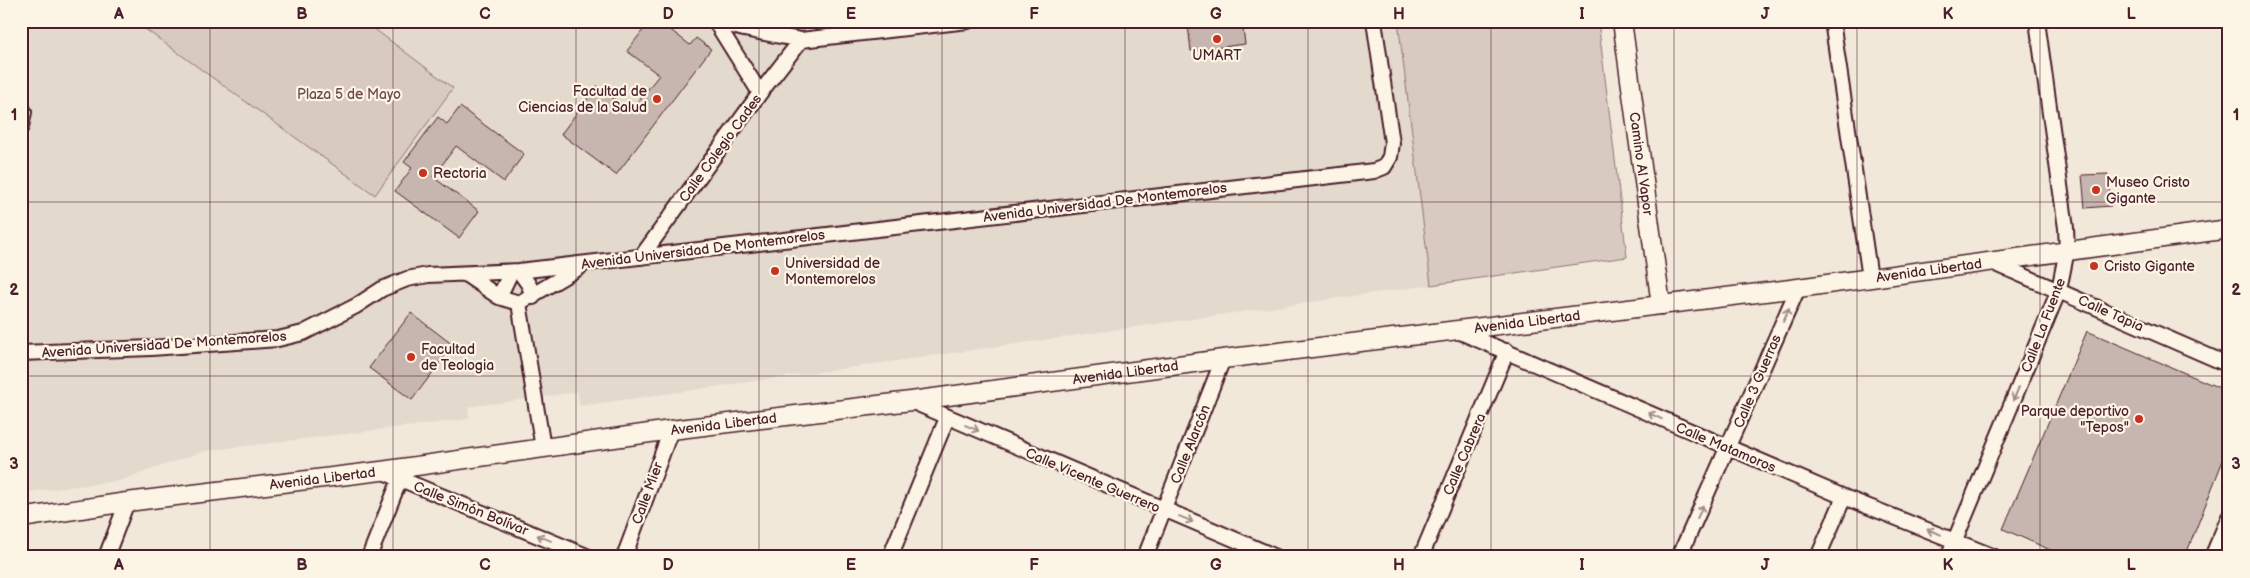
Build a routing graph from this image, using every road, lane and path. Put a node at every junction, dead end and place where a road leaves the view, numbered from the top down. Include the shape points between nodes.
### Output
1 (715, 21) edge
2 (968, 21) edge
3 (1374, 21) edge
4 (1622, 21) edge
5 (1832, 21) edge
6 (2038, 21) edge
7 (801, 40) junction
8 (760, 93) junction
9 (21, 106) edge
10 (21, 127) edge
11 (2229, 229) edge
12 (2067, 250) junction
13 (641, 257) junction
14 (587, 262) junction
15 (1992, 262) junction
16 (515, 272) junction
17 (465, 274) junction
18 (1870, 278) junction
19 (1798, 288) junction
20 (2059, 290) junction
21 (499, 297) junction
22 (533, 297) junction
23 (519, 304) junction
24 (1661, 305) junction
25 (1458, 331) junction
26 (1507, 351) junction
27 (21, 353) edge
28 (1223, 360) junction
29 (2229, 365) edge
30 (911, 401) junction
31 (947, 418) junction
32 (671, 430) junction
33 (543, 448) junction
34 (1728, 448) junction
35 (381, 471) junction
36 (400, 479) junction
37 (1844, 497) junction
38 (126, 502) junction
39 (1164, 510) junction
40 (21, 518) edge
41 (2229, 518) edge
42 (1956, 540) junction
43 (106, 557) edge
44 (369, 557) edge
45 (589, 557) edge
46 (624, 557) edge
47 (890, 557) edge
48 (1144, 557) edge
49 (1276, 557) edge
50 (1421, 557) edge
51 (1680, 557) edge
52 (1818, 557) edge
53 (1948, 557) edge
54 (1995, 557) edge
55 (2212, 557) edge

1 - 7 street
1 - 8 street
2 - 7 street
3 - 13 street, Avenida Universidad De Montemorelos via 1392,143 1390,157 1384,167
4 - 24 street, Camino Al Vapor
5 - 18 street
6 - 12 street, Calle La Fuente
7 - 8 street, Calle Colegio Cades
8 - 13 street, Calle Colegio Cades
9 - 10 street via 24,112
11 - 12 street, Avenida Libertad
12 - 15 street, Avenida Libertad
12 - 20 street, Calle La Fuente
13 - 14 street, Avenida Universidad De Montemorelos
14 - 16 street, Avenida Universidad De Montemorelos
14 - 22 street
15 - 18 street, Avenida Libertad
15 - 20 street, Calle Tapia
16 - 17 street, Avenida Universidad De Montemorelos
16 - 21 street
16 - 22 street via 529,285
17 - 21 street
17 - 27 street, Avenida Universidad De Montemorelos via 407,279 382,289 304,334 151,348
18 - 19 street, Avenida Libertad
19 - 24 street, Avenida Libertad
34 -> 19 street, Calle 3 Guerras
20 - 29 street, Calle Tapia
20 -> 42 street, Calle La Fuente
21 - 23 street
22 - 23 street
23 - 33 street
24 - 25 street, Avenida Libertad
25 - 26 street, Calle Matamoros
25 - 28 street, Avenida Libertad
34 -> 26 street, Calle Matamoros
26 - 50 street, Calle Cabrera
28 - 30 street, Avenida Libertad
28 - 39 street, Calle Alarcón
30 - 31 street, Calle Vicente Guerrero
30 - 32 street, Avenida Libertad
31 -> 39 street, Calle Vicente Guerrero
31 - 47 street
32 - 33 street, Avenida Libertad
32 - 46 street, Calle Mier
33 - 35 street, Avenida Libertad
34 - 37 street, Calle Matamoros
51 -> 34 street, Calle 3 Guerras
35 - 36 street, Calle Simón Bolívar
35 - 38 street, Avenida Libertad
36 - 44 street
45 -> 36 street, Calle Simón Bolívar
42 -> 37 street, Calle Matamoros
37 - 52 street
38 - 40 street, Avenida Libertad
38 - 43 street
39 - 48 street, Calle Alarcón
39 -> 49 street, Calle Vicente Guerrero
41 - 55 street
42 - 53 street, Calle La Fuente
42 - 54 street, Calle Matamoros

